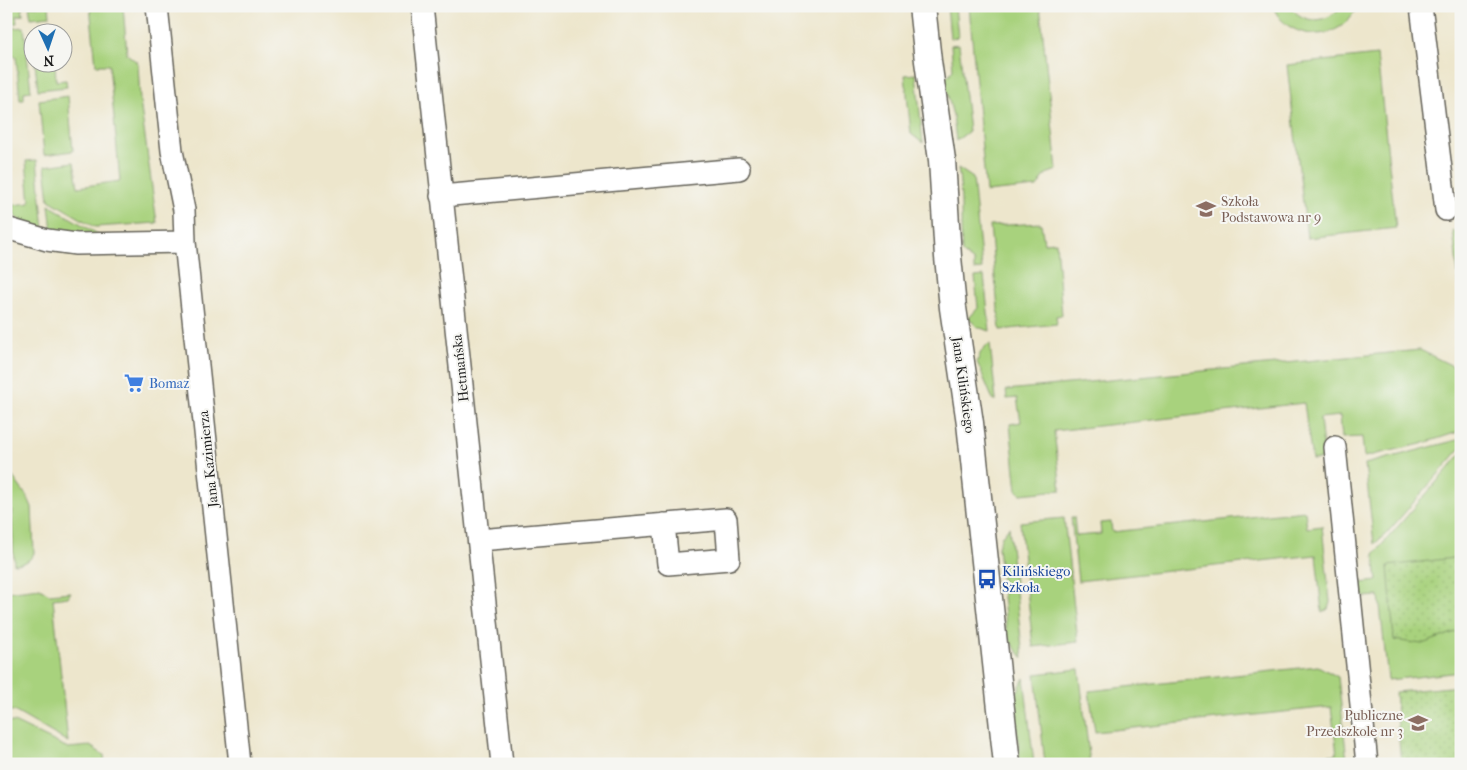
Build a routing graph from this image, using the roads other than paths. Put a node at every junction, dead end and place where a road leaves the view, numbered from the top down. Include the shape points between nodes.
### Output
1 (157, 6) edge
2 (422, 6) edge
3 (922, 6) edge
4 (1421, 6) edge
5 (739, 169) dead end
6 (441, 196) junction
7 (1446, 210) dead end
8 (6, 228) edge
9 (185, 242) junction
10 (1335, 447) dead end
11 (664, 524) dead end
12 (479, 540) junction
13 (240, 764) edge
14 (502, 764) edge
15 (1007, 764) edge
16 (1367, 764) edge

1 - 9 street, Jana Kazimierza via 172,151 184,210
2 - 6 street, Hetmańska
3 - 15 street, Jana Kilińskiego via 942,160 953,308 970,423
4 - 7 street
5 - 6 street
6 - 12 street, Hetmańska
8 - 9 street via 47,240 76,244
9 - 13 street, Jana Kazimierza
10 - 16 street
11 - 12 street
12 - 14 street, Hetmańska

